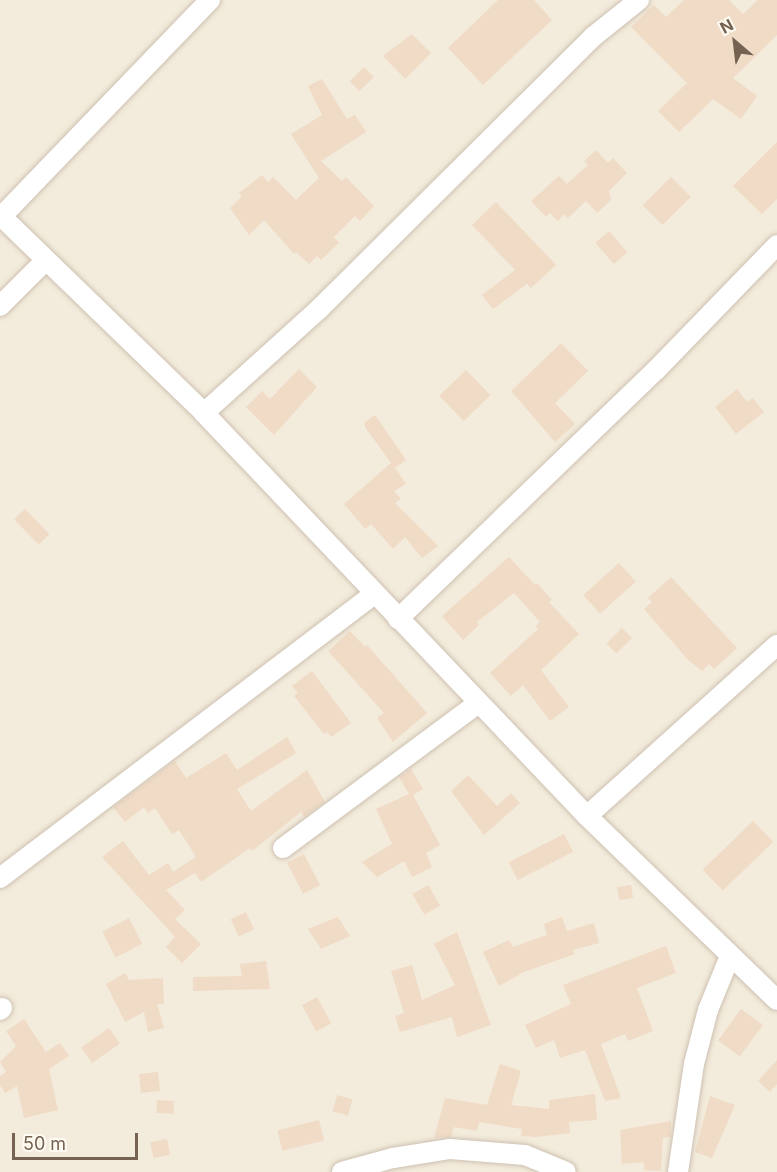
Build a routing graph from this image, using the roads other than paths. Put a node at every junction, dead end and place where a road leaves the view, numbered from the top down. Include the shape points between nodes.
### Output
1 (210, 0) edge
2 (639, 0) edge
3 (1, 215) edge
4 (777, 245) edge
5 (45, 261) junction
6 (0, 306) edge
7 (204, 413) junction
8 (373, 595) junction
9 (398, 619) junction
10 (777, 645) edge
11 (478, 703) junction
12 (587, 816) junction
13 (284, 848) dead end
14 (0, 878) edge
15 (730, 956) junction
16 (777, 1000) edge
17 (524, 1163) edge
18 (342, 1172) edge
19 (566, 1172) edge
20 (678, 1172) edge

1 - 3 street
2 - 7 street via 594,36 319,309
3 - 5 street
4 - 9 street via 656,370
5 - 6 street
5 - 7 street
7 - 8 street
8 - 9 street
8 - 14 street
9 - 11 street
10 - 12 street
11 - 12 street
11 - 13 street
12 - 15 street
15 - 16 street
15 - 20 street via 708,1010 694,1064
17 - 18 street via 450,1149 393,1158
17 - 19 street

